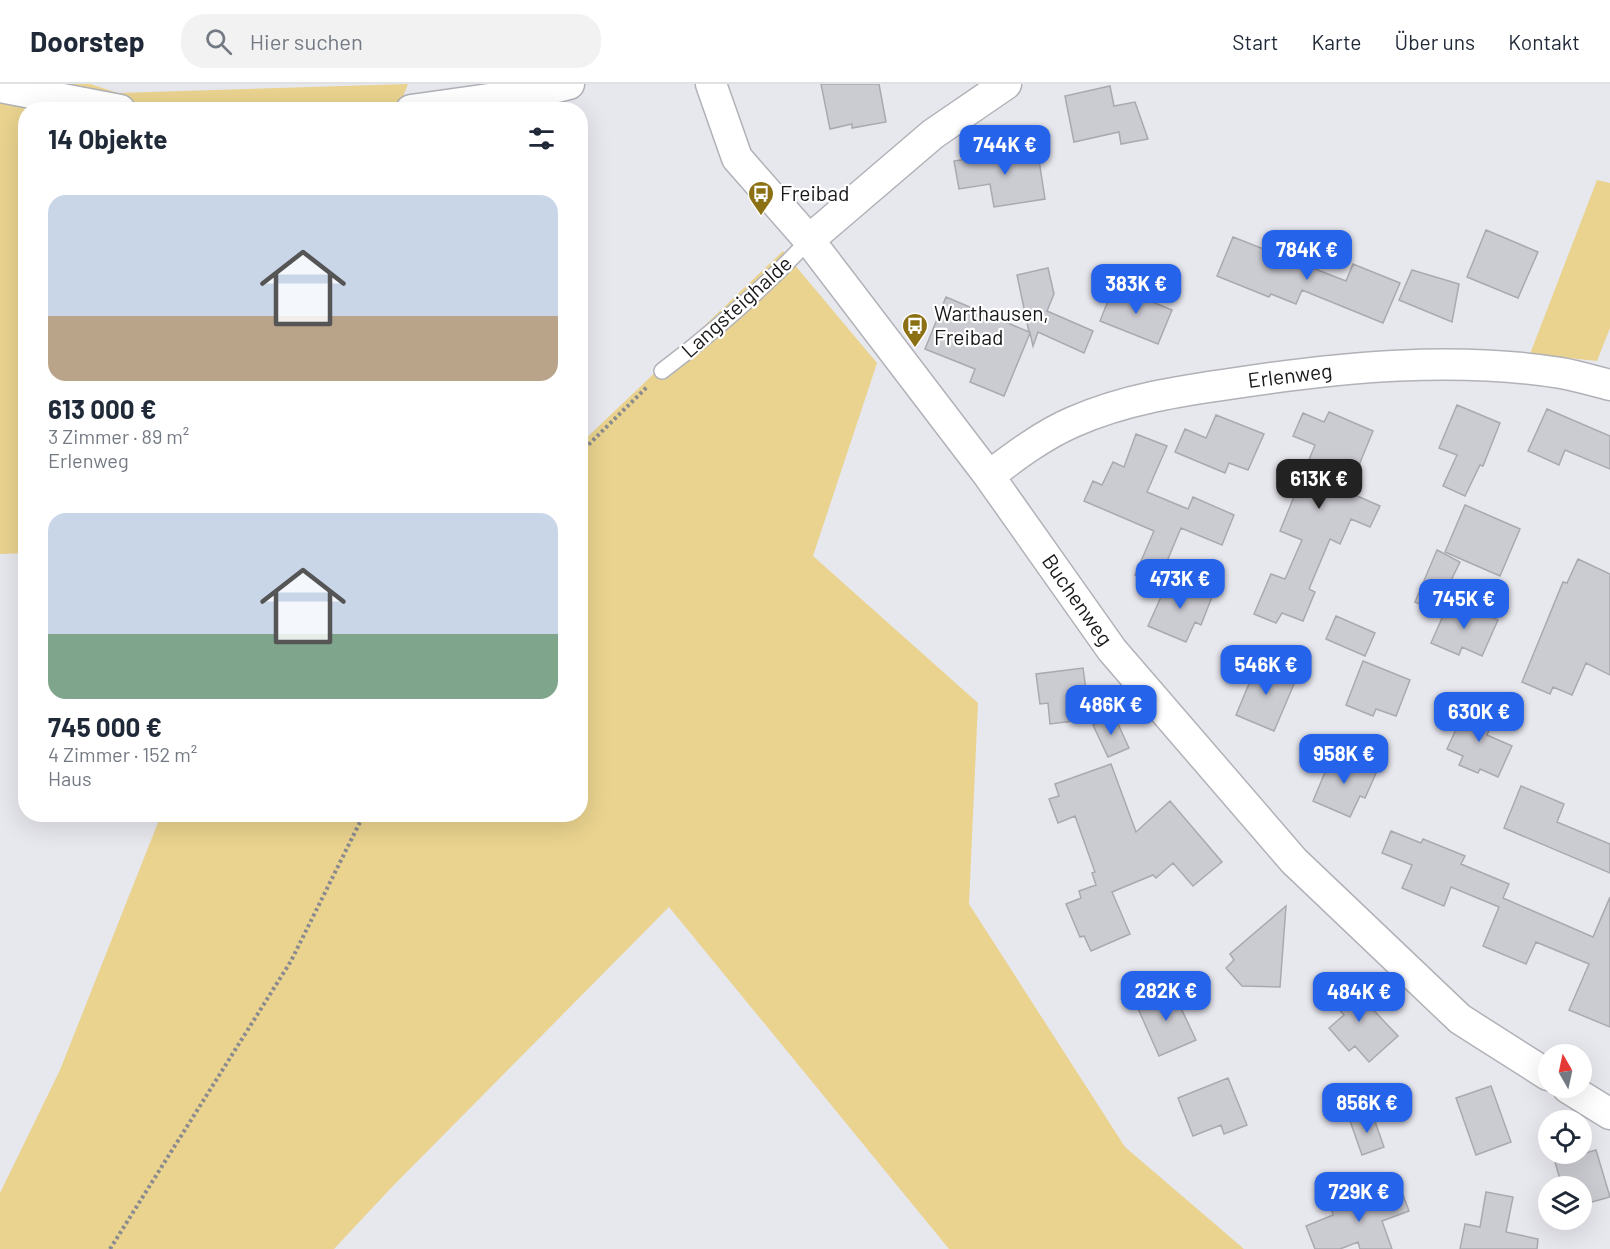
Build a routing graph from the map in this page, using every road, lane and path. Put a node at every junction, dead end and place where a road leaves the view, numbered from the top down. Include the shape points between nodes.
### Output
1 (569, 84) edge
2 (711, 84) edge
3 (1006, 84) edge
4 (0, 87) edge
5 (78, 102) edge
6 (468, 102) edge
7 (809, 240) junction
8 (662, 371) joint
9 (1610, 385) edge
10 (588, 445) edge
11 (989, 476) junction
12 (360, 822) edge
13 (1538, 1069) edge
14 (1584, 1098) edge
15 (1610, 1114) edge
16 (110, 1249) edge

1 - 6 street
2 - 7 street, Buchenweg via 737,158
3 - 7 street via 933,134
4 - 5 street
7 - 8 lane, Langsteighalde via 752,298
7 - 11 street, Buchenweg
8 - 10 path
9 - 11 street, Erlenweg via 1562,374 1488,365 1365,367 1288,375 1155,395 1111,407 1071,422
11 - 13 street, Buchenweg via 1112,650 1294,861 1460,1019
12 - 16 path via 291,961
14 - 15 street

